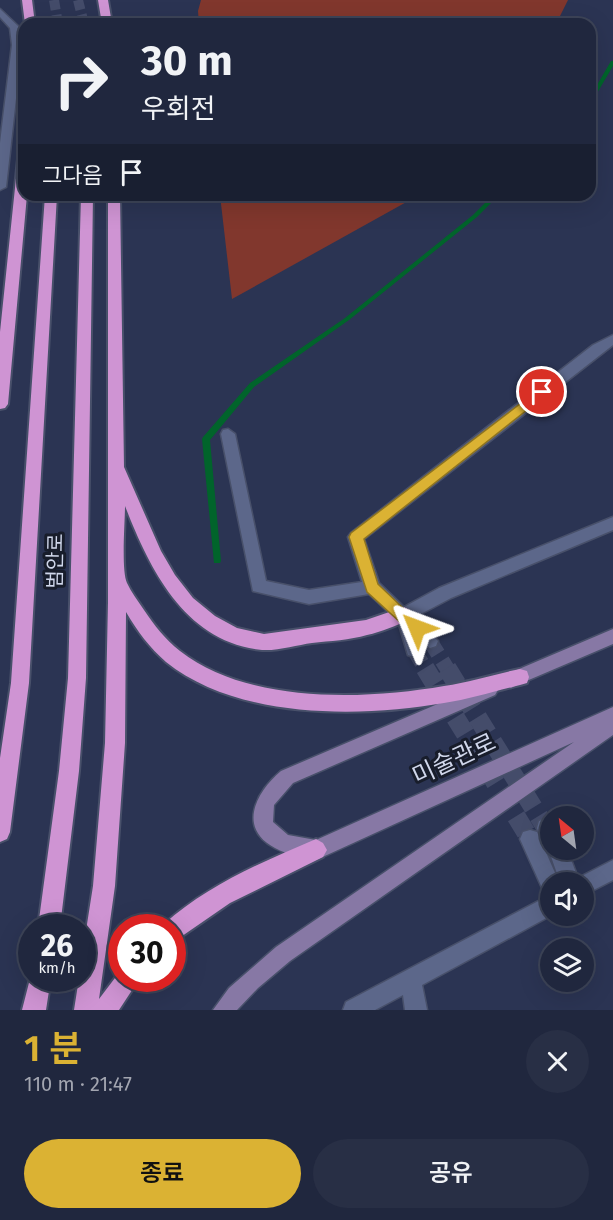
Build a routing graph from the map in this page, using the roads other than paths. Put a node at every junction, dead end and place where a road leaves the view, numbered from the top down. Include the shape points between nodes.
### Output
1 (27, 0) edge
2 (102, 0) edge
3 (0, 12) edge
4 (29, 18) edge
5 (106, 18) edge
6 (0, 187) edge
7 (20, 201) edge
8 (51, 201) edge
9 (87, 201) edge
10 (114, 201) edge
11 (613, 339) edge
12 (0, 404) edge
13 (228, 434) dead end
14 (116, 460) junction
15 (613, 523) edge
16 (117, 581) junction
17 (372, 587) junction
18 (404, 615) junction
19 (613, 636) edge
20 (430, 641) tunnel mouth
21 (414, 650) tunnel mouth
22 (520, 676) junction
23 (613, 715) edge
24 (613, 725) edge
25 (0, 832) edge
26 (530, 839) tunnel mouth
27 (316, 850) junction
28 (613, 870) edge
29 (545, 872) edge
30 (594, 880) edge
31 (540, 910) edge
32 (51, 914) edge
33 (186, 922) edge
34 (411, 981) junction
35 (37, 992) edge
36 (118, 992) edge
37 (34, 1010) edge
38 (86, 1010) edge
39 (106, 1010) edge
40 (224, 1010) edge
41 (354, 1010) edge
42 (416, 1010) edge

1 - 4 highway
2 - 5 highway
3 - 6 street via 14,27 17,45
7 - 12 highway
8 - 25 highway, 범안로 via 20,683
9 - 32 highway, 범안로 via 77,678
10 - 14 highway
11 - 17 street via 356,537
13 - 17 street via 259,586 309,597
14 - 16 highway
14 - 18 highway via 152,553 176,589 217,628 264,642 366,628
15 - 18 street via 445,593
16 - 22 highway via 146,626 175,658 201,675 260,694 313,701 369,702 437,695
16 - 38 highway via 113,786 104,886
17 - 18 street
18 - 20 street
18 - 21 street
19 - 22 main road
22 - 27 main road via 276,785 263,805 265,826 286,845
23 - 27 main road, 미술관로
24 - 40 main road via 294,948 231,999
26 - 29 street
27 - 33 highway via 214,901
28 - 30 street
31 - 34 street
34 - 41 street
34 - 42 street
35 - 37 highway
36 - 39 highway

